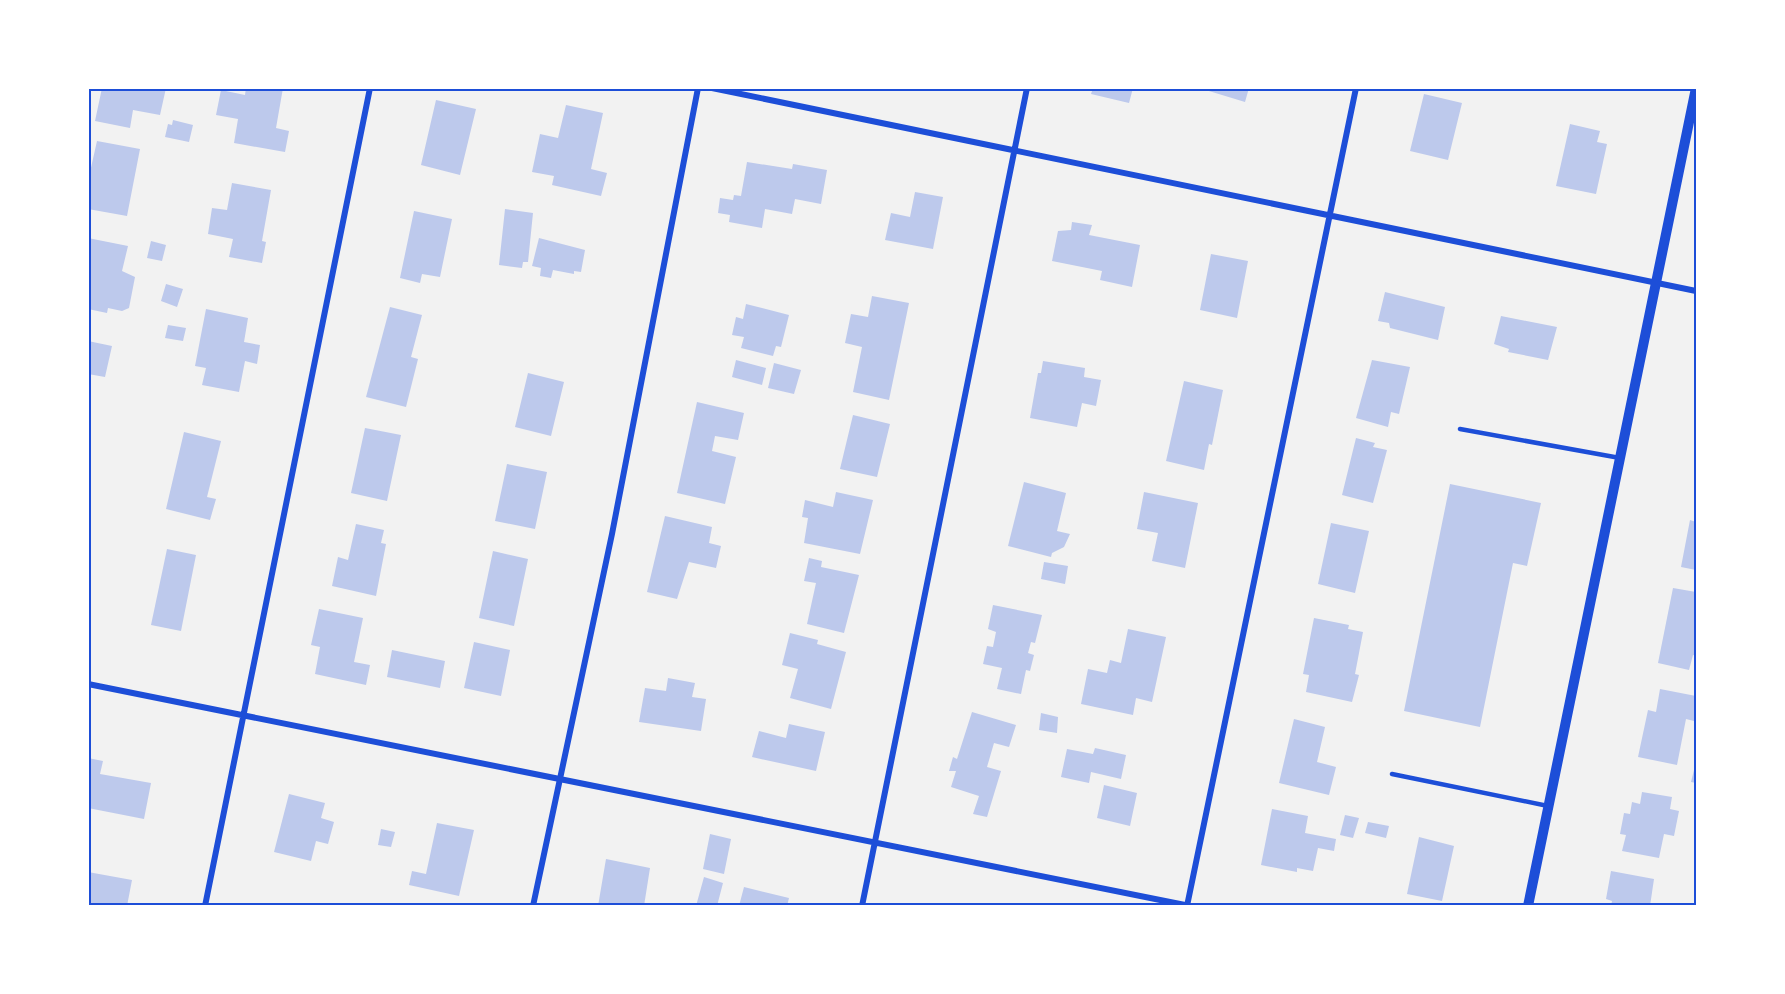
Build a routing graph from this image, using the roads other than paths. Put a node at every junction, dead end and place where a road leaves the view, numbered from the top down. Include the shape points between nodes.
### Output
1 (370, 88) edge
2 (698, 88) edge
3 (712, 88) edge
4 (1028, 88) edge
5 (1356, 88) edge
6 (1696, 88) edge
7 (1015, 150) junction
8 (1330, 215) junction
9 (1656, 283) junction
10 (1696, 291) edge
11 (1461, 429) dead end
12 (1620, 458) junction
13 (88, 684) edge
14 (244, 715) junction
15 (1392, 774) dead end
16 (559, 777) junction
17 (1548, 807) junction
18 (875, 842) junction
19 (1188, 905) edge
20 (205, 906) edge
21 (533, 906) edge
22 (862, 906) edge
23 (1528, 906) edge

1 - 14 street
2 - 16 street via 614,522
3 - 7 street
4 - 7 street
5 - 8 street
6 - 9 street
7 - 8 street
7 - 18 street
8 - 9 street
8 - 19 street
9 - 10 street
9 - 12 street
11 - 12 lane
12 - 17 street
13 - 14 street
14 - 16 street
14 - 20 street
15 - 17 lane
16 - 18 street
16 - 21 street
17 - 23 street
18 - 19 street
18 - 22 street

